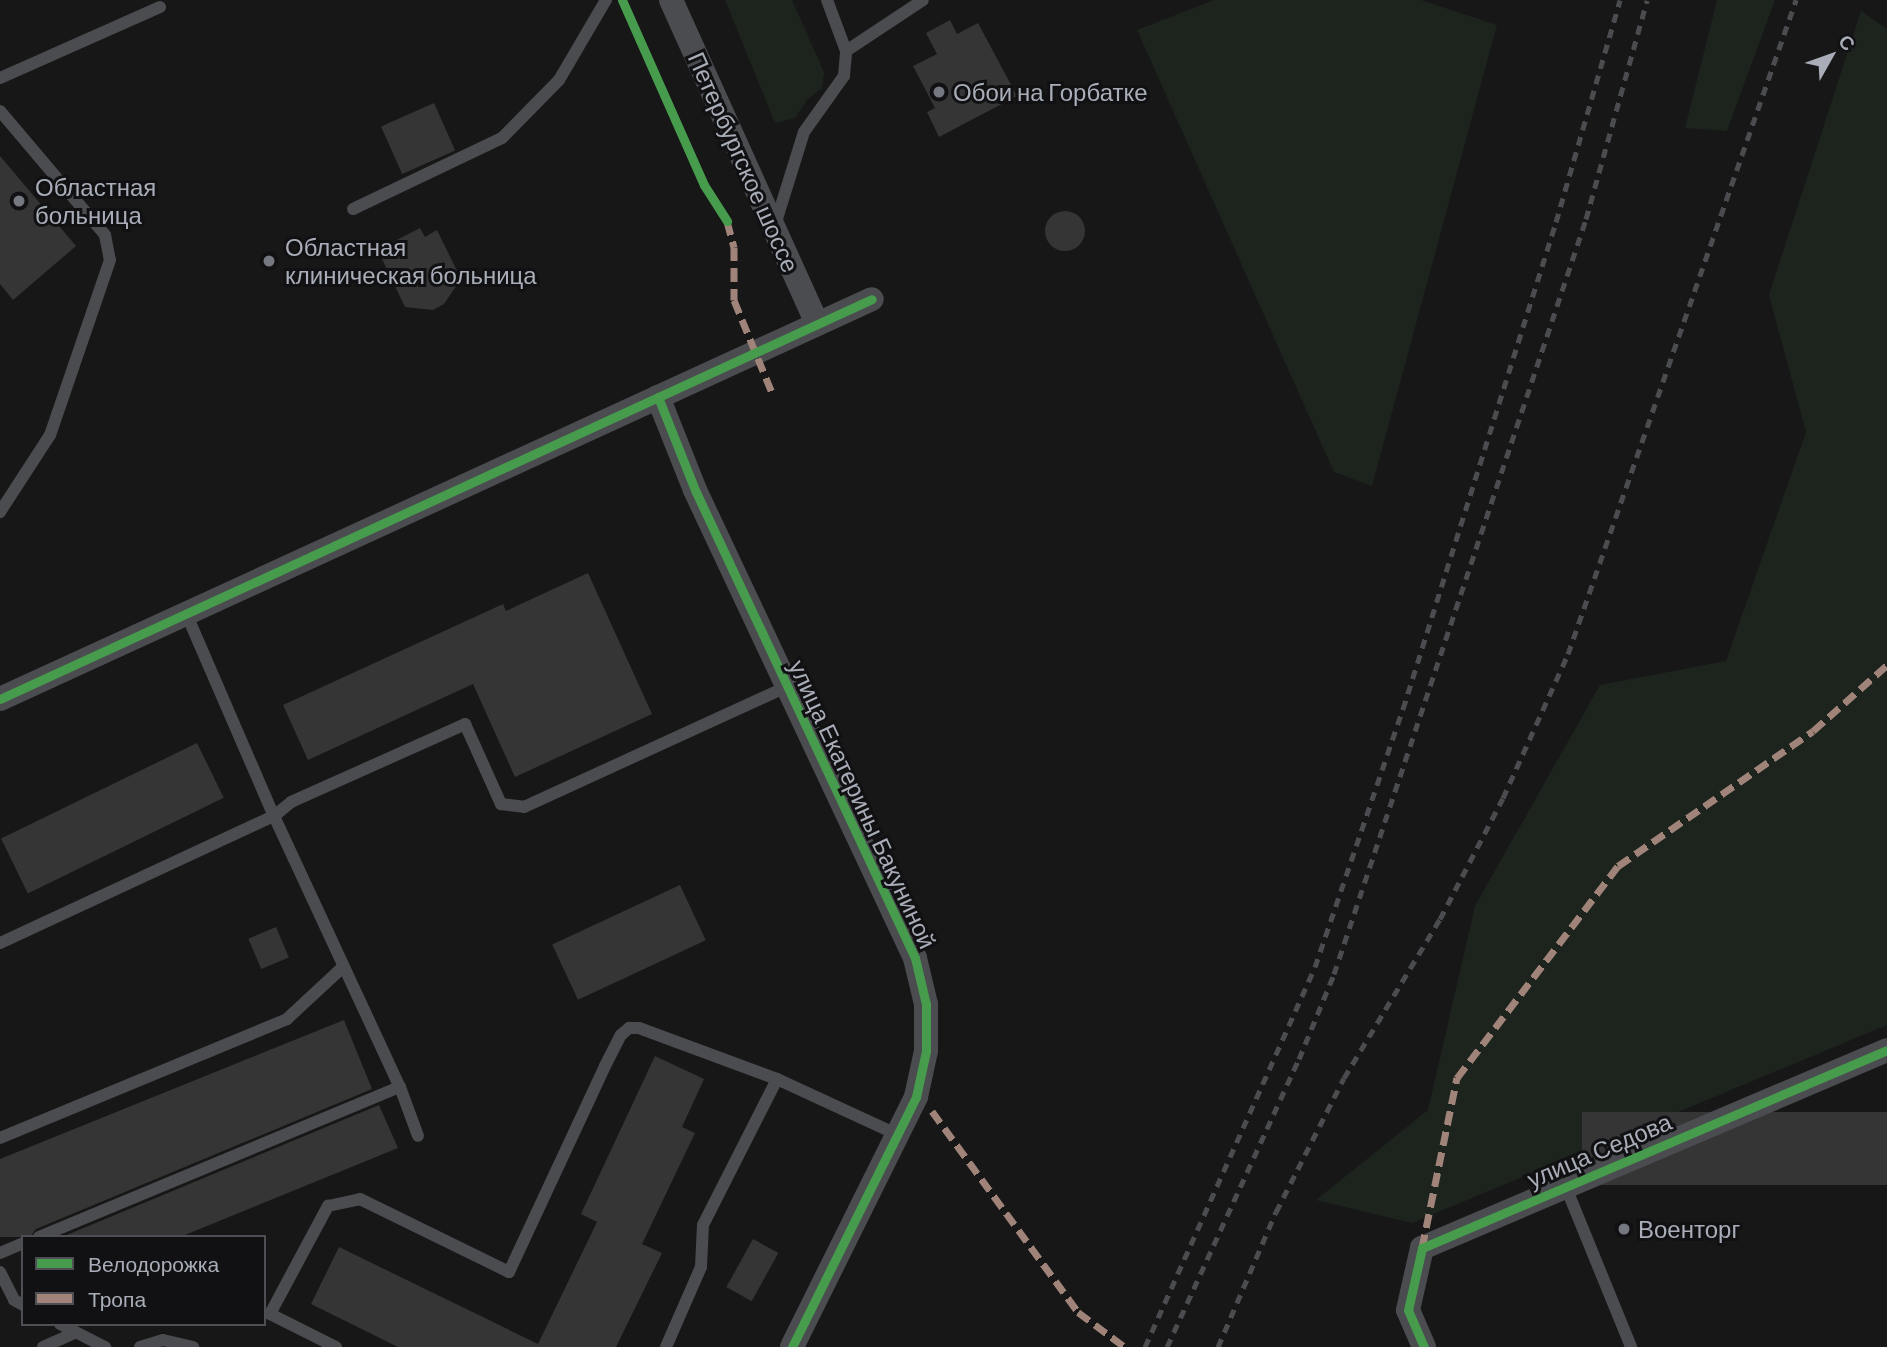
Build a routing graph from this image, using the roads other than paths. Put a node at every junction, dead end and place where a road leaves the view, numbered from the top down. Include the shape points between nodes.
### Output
1 (606, 0) edge
2 (671, 0) edge
3 (827, 0) edge
4 (923, 0) edge
5 (160, 7) dead end
6 (846, 51) junction
7 (0, 78) edge
8 (0, 111) edge
9 (353, 209) dead end
10 (774, 228) junction
11 (872, 299) dead end
12 (817, 324) junction
13 (658, 397) junction
14 (0, 512) edge
15 (186, 613) junction
16 (788, 686) junction
17 (0, 699) edge
18 (274, 816) junction
19 (0, 943) edge
20 (343, 967) junction
21 (1887, 1050) edge
22 (777, 1079) junction
23 (400, 1087) junction
24 (898, 1135) junction
25 (418, 1136) dead end
26 (0, 1138) edge
27 (1565, 1185) junction
28 (44, 1235) edge
29 (21, 1244) edge
30 (0, 1253) edge
31 (0, 1272) edge
32 (21, 1304) edge
33 (64, 1326) edge
34 (76, 1332) junction
35 (43, 1347) edge
36 (105, 1347) edge
37 (140, 1347) edge
38 (193, 1347) edge
39 (336, 1347) edge
40 (666, 1347) edge
41 (792, 1347) edge
42 (1424, 1347) edge
43 (1631, 1347) edge

1 - 9 lane via 564,73 502,138
2 - 10 street, Петербургское шоссе
3 - 6 lane
4 - 6 lane
5 - 7 lane
6 - 10 lane via 844,76 804,132
8 - 14 lane via 104,235 110,260 50,435
10 - 12 street, Петербургское шоссе
11 - 12 street
12 - 13 street
13 - 15 street
13 - 16 street, улица Екатерины Бакуниной via 695,490
15 - 17 street
15 - 18 lane
16 - 18 lane via 524,807 501,804 465,724 291,802
16 - 24 street, улица Екатерины Бакуниной via 915,958 923,988 927,1020 924,1067
18 - 19 lane
18 - 20 lane
20 - 23 lane
20 - 26 lane via 287,1019
21 - 27 street, улица Седова
22 - 24 lane
22 - 39 lane via 629,1028 605,1066 509,1272 360,1199 328,1206 270,1314
22 - 40 lane via 703,1225 701,1267
23 - 25 lane
23 - 28 lane
24 - 41 street, улица Екатерины Бакуниной
27 - 42 street, улица Седова via 1422,1248 1408,1310
27 - 43 lane
29 - 30 lane
31 - 32 lane via 14,1300
33 - 34 lane
34 - 35 lane
34 - 36 lane
37 - 38 lane via 163,1339

